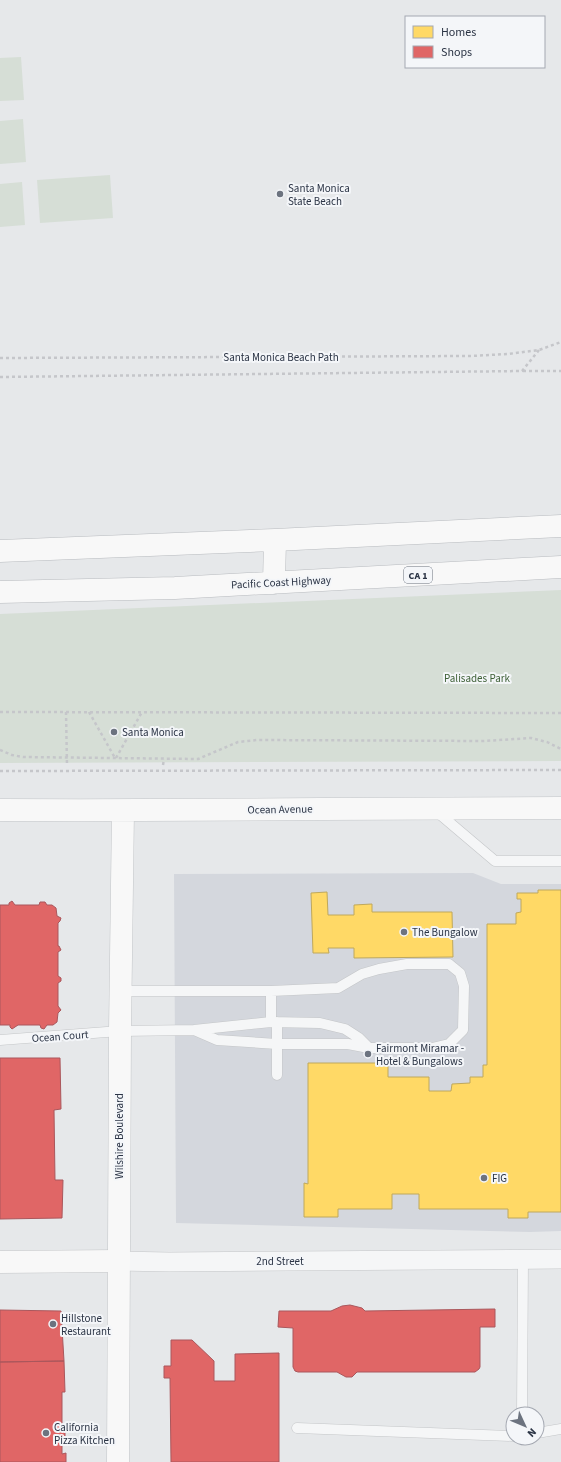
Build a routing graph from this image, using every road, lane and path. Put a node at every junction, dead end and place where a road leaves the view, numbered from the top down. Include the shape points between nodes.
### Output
1 (561, 342) edge
2 (539, 350) junction
3 (0, 358) edge
4 (522, 371) junction
5 (561, 371) edge
6 (0, 377) edge
7 (561, 526) edge
8 (275, 540) junction
9 (0, 551) edge
10 (561, 566) edge
11 (274, 583) junction
12 (0, 592) edge
13 (0, 712) edge
14 (66, 712) junction
15 (89, 712) junction
16 (142, 712) junction
17 (561, 713) edge
18 (561, 749) edge
19 (0, 750) edge
20 (68, 757) junction
21 (115, 758) junction
22 (164, 759) junction
23 (67, 765) dead end
24 (164, 765) dead end
25 (561, 770) edge
26 (0, 771) edge
27 (431, 808) junction
28 (561, 808) edge
29 (0, 810) edge
30 (123, 811) junction
31 (561, 861) edge
32 (120, 991) junction
33 (271, 991) junction
34 (274, 1022) junction
35 (194, 1030) junction
36 (120, 1031) junction
37 (0, 1040) edge
38 (277, 1044) junction
39 (369, 1048) junction
40 (277, 1075) dead end
41 (561, 1259) edge
42 (523, 1260) junction
43 (118, 1261) junction
44 (0, 1262) edge
45 (522, 1406) edge
46 (297, 1428) dead end
47 (561, 1429) edge
48 (545, 1432) edge
49 (505, 1436) edge
50 (118, 1462) edge

1 - 2 path, Santa Monica Beach Path
2 - 3 path, Santa Monica Beach Path via 470,356
2 - 4 path
4 - 5 path
4 - 6 path
7 - 8 main road
8 - 9 main road
8 - 11 main road
10 - 11 main road, Pacific Coast Highway / CA 1
11 - 12 main road, Pacific Coast Highway / CA 1
13 - 14 path
14 - 15 path
14 - 20 path
15 - 16 path
15 - 21 path
16 - 17 path
16 - 21 path
18 - 22 path via 531,738 257,740 238,742 198,759
19 - 20 path via 23,757
20 - 21 path
20 - 23 path
21 - 22 path
22 - 24 path
25 - 26 path
27 - 28 main road, Ocean Avenue
27 - 30 main road, Ocean Avenue
27 - 31 lane via 495,860
29 - 30 main road, Ocean Avenue
30 - 32 main road, Wilshire Boulevard
32 - 33 lane
32 - 36 main road, Wilshire Boulevard
33 - 34 lane
33 - 39 lane via 338,988 362,974 407,964 449,964 460,973 464,986 463,1030 449,1044 432,1048
34 - 35 lane, Ocean Court
34 - 38 lane
34 - 39 lane, Ocean Court via 320,1023 344,1029
35 - 36 lane, Ocean Court
35 - 38 lane via 217,1040
36 - 37 lane, Ocean Court
36 - 43 main road, Wilshire Boulevard
38 - 39 lane via 348,1044
38 - 40 lane
41 - 42 street, 2nd Street
42 - 43 street, 2nd Street
42 - 45 lane
43 - 44 main road, 2nd Street
43 - 50 main road, Wilshire Boulevard
46 - 49 lane
47 - 48 lane

